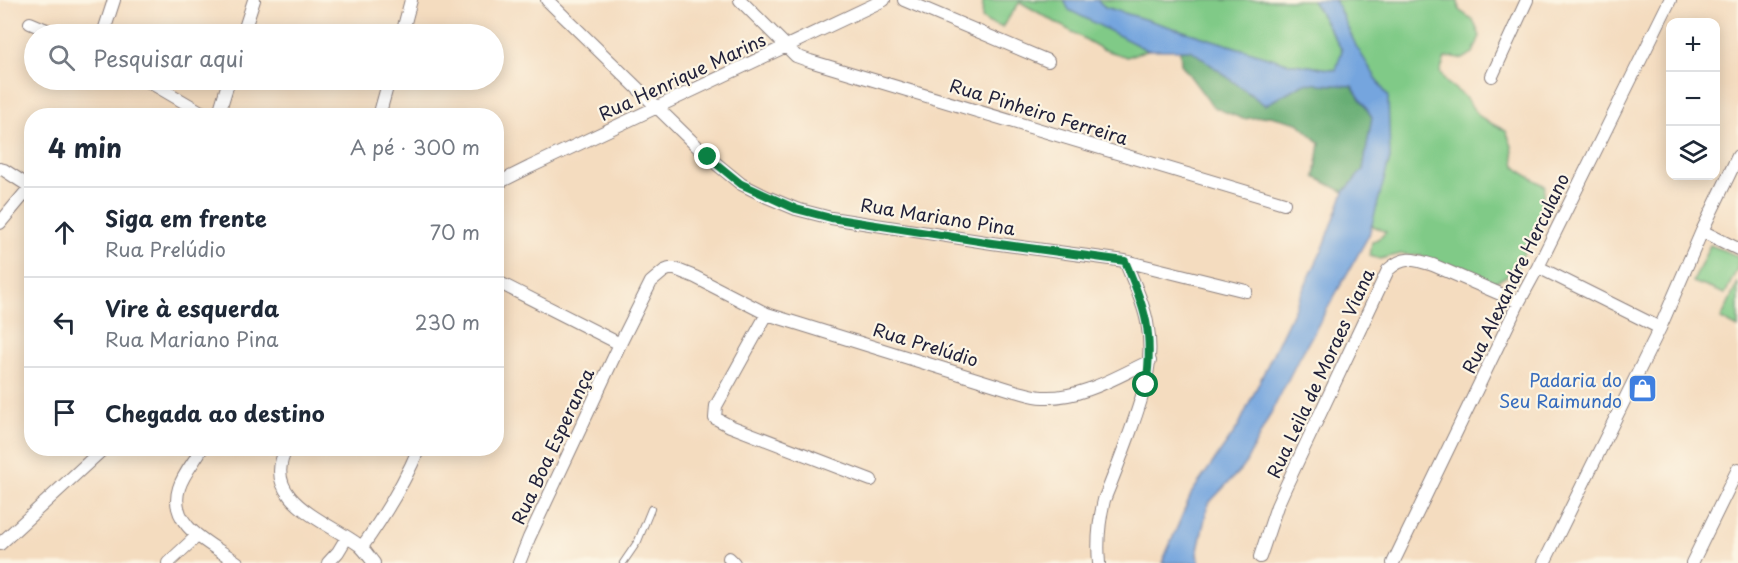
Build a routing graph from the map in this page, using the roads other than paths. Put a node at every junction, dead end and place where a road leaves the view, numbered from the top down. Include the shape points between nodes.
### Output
1 (114, 0) edge
2 (254, 0) edge
3 (411, 0) edge
4 (547, 0) edge
5 (740, 0) edge
6 (884, 0) edge
7 (904, 0) edge
8 (1527, 0) edge
9 (1670, 0) edge
10 (106, 24) edge
11 (246, 24) edge
12 (405, 24) edge
13 (787, 47) junction
14 (1048, 61) dead end
15 (1492, 76) dead end
16 (163, 90) edge
17 (225, 90) edge
18 (386, 90) edge
19 (658, 107) junction
20 (194, 108) edge
21 (219, 108) edge
22 (381, 108) edge
23 (1738, 156) edge
24 (0, 169) edge
25 (504, 180) edge
26 (24, 184) edge
27 (24, 196) edge
28 (1284, 203) dead end
29 (0, 223) edge
30 (1702, 231) junction
31 (1738, 249) edge
32 (1125, 261) junction
33 (1538, 267) junction
34 (695, 277) joint
35 (504, 285) edge
36 (1246, 291) dead end
37 (1519, 302) junction
38 (767, 315) junction
39 (1660, 328) junction
40 (620, 344) junction
41 (1150, 361) junction
42 (95, 456) edge
43 (197, 456) edge
44 (283, 456) edge
45 (415, 456) edge
46 (1738, 469) edge
47 (871, 480) dead end
48 (651, 509) dead end
49 (197, 536) junction
50 (347, 537) junction
51 (0, 544) edge
52 (362, 547) junction
53 (1260, 557) dead end
54 (168, 563) edge
55 (237, 563) edge
56 (328, 563) edge
57 (374, 563) edge
58 (519, 563) edge
59 (622, 563) edge
60 (1098, 563) edge
61 (1393, 563) edge
62 (1544, 563) edge
63 (1692, 563) edge

1 - 10 street
2 - 11 street
3 - 12 street
4 - 19 street, Rua Mariano Pina
5 - 13 street, Rua Pinheiro Ferreira
6 - 13 street, Rua Henrique Marins
7 - 14 street
8 - 15 street
9 - 33 street, Rua Alexandre Herculano
13 - 19 street, Rua Henrique Marins
13 - 28 street, Rua Pinheiro Ferreira via 796,56 810,61
16 - 20 street
17 - 21 street
18 - 22 street
19 - 25 street, Rua Henrique Marins
19 - 32 street, Rua Mariano Pina via 741,184 796,209 831,218
23 - 30 street
24 - 26 street
27 - 29 street
30 - 31 street
30 - 39 street
32 - 36 street, Rua Mariano Pina
32 - 41 street via 1147,321
33 - 37 street, Rua Alexandre Herculano
33 - 39 street
34 - 38 street, Rua Prelúdio
34 - 40 street, Rua Boa Esperança via 675,269 664,271 651,282
35 - 40 street
37 - 53 street, Rua Leila de Moraes Viana via 1419,261 1402,260 1388,270 1277,506
37 - 61 street, Rua Alexandre Herculano
38 - 41 street, Rua Prelúdio via 1041,397 1087,390
38 - 47 street via 716,406 715,418
39 - 62 street
40 - 58 street, Rua Boa Esperança
41 - 60 street via 1146,385 1104,500
42 - 51 street
43 - 49 street via 179,488 177,500 185,524
44 - 50 street via 279,472 283,488 309,514
45 - 52 street via 399,492
46 - 63 street
48 - 59 lane via 638,541
49 - 54 street
49 - 55 street
50 - 52 street
50 - 56 street
52 - 57 street

